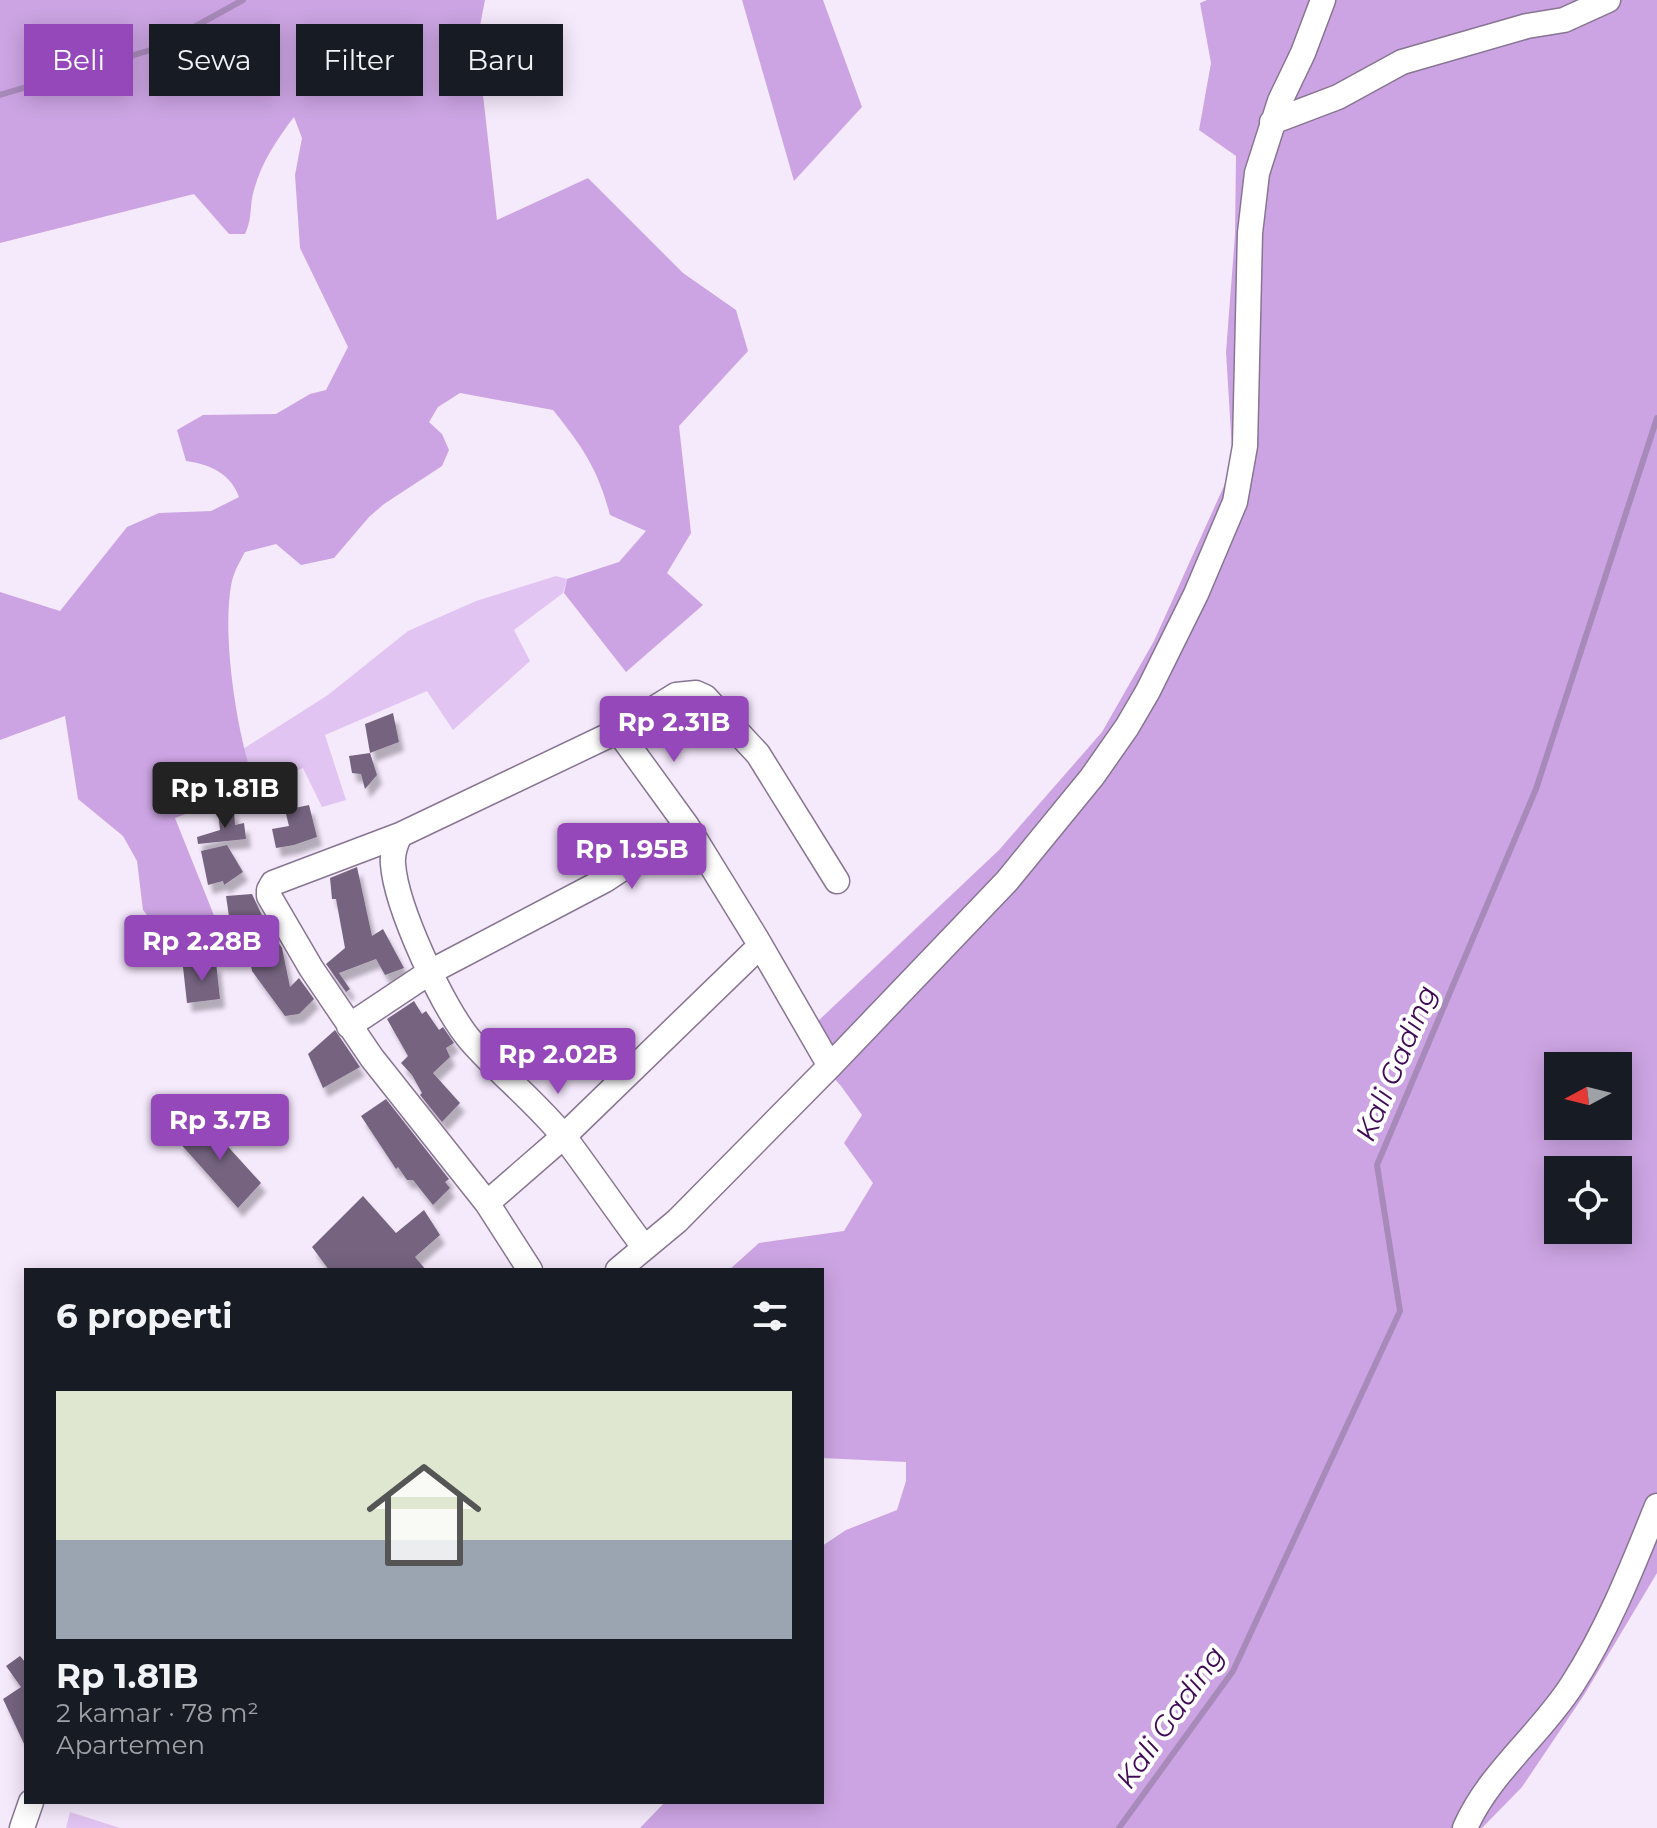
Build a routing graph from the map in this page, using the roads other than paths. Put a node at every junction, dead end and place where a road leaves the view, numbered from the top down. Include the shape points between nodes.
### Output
1 (1323, 0) edge
2 (1608, 0) edge
3 (1272, 122) junction
4 (618, 731) junction
5 (687, 826) junction
6 (400, 835) junction
7 (837, 881) dead end
8 (760, 946) junction
9 (430, 972) junction
10 (349, 1026) junction
11 (830, 1066) junction
12 (563, 1137) junction
13 (487, 1203) junction
14 (644, 1247) junction
15 (529, 1268) edge
16 (620, 1268) edge
17 (1657, 1506) edge
18 (30, 1804) edge
19 (22, 1828) edge
20 (1465, 1828) edge

1 - 3 street
2 - 3 street via 1564,20 1402,62 1338,97
3 - 11 street via 1253,199 1241,480 1196,594 1148,691 1092,777 986,903
4 - 5 street
4 - 6 street
4 - 7 street via 676,695 705,697 758,754
5 - 8 street
5 - 9 street via 605,880
6 - 9 street via 394,847 395,878
6 - 10 street via 273,883 269,890
8 - 11 street
8 - 12 street
9 - 10 street
9 - 12 street via 452,1017 472,1042
10 - 13 street
11 - 14 street via 694,1205
12 - 13 street
12 - 14 street
13 - 15 street
14 - 16 street
17 - 20 street via 1617,1604 1572,1685 1483,1795
18 - 19 street

